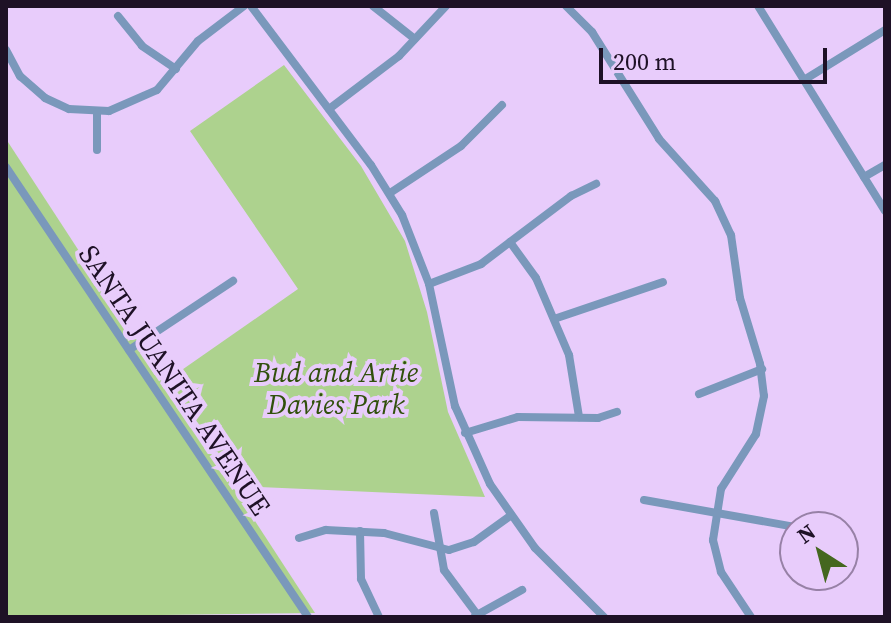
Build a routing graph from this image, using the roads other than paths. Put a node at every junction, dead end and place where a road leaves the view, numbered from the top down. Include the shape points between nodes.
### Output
1 (244, 6) edge
2 (251, 6) edge
3 (373, 6) edge
4 (446, 6) edge
5 (566, 6) edge
6 (758, 6) edge
7 (118, 16) dead end
8 (885, 30) edge
9 (415, 39) junction
10 (6, 50) edge
11 (176, 69) junction
12 (804, 80) junction
13 (502, 105) dead end
14 (329, 109) junction
15 (97, 112) junction
16 (97, 150) dead end
17 (885, 165) edge
18 (6, 167) edge
19 (864, 177) junction
20 (596, 184) dead end
21 (390, 193) junction
22 (885, 211) edge
23 (510, 242) junction
24 (233, 281) dead end
25 (663, 282) dead end
26 (429, 284) junction
27 (554, 319) junction
28 (129, 350) junction
29 (762, 369) junction
30 (699, 394) dead end
31 (617, 412) dead end
32 (579, 417) junction
33 (465, 433) junction
34 (644, 500) dead end
35 (434, 513) dead end
36 (714, 515) junction
37 (510, 516) junction
38 (779, 525) edge
39 (360, 531) junction
40 (299, 538) dead end
41 (440, 550) junction
42 (522, 590) dead end
43 (477, 616) edge
44 (308, 617) edge
45 (379, 617) edge
46 (604, 617) edge
47 (751, 617) edge

1 - 11 street via 198,41
2 - 14 street
3 - 9 street
4 - 9 street
5 - 29 street via 592,32 659,139 721,212
6 - 12 street
7 - 11 street via 142,46
8 - 12 street
9 - 14 street
10 - 15 street via 20,76 45,98
11 - 15 street via 146,98
12 - 19 street
13 - 21 street via 461,146
14 - 21 street
15 - 16 street
17 - 19 street
18 - 28 street, SANTA JUANITA AVENUE
19 - 22 street
20 - 23 street via 571,196
21 - 26 street
23 - 26 street via 481,264
23 - 27 street via 530,267
24 - 28 street
25 - 27 street
26 - 33 street
27 - 32 street via 576,376
28 - 44 street, SANTA JUANITA AVENUE
29 - 30 street
29 - 36 street via 761,418 721,489
31 - 32 street
32 - 33 street via 518,417
33 - 37 street
34 - 36 street
35 - 41 street
36 - 38 street
36 - 47 street via 718,562
37 - 41 street via 474,542
37 - 46 street
39 - 40 street via 319,531
39 - 41 street via 397,535
39 - 45 street via 361,579
41 - 43 street via 447,576
42 - 43 street

